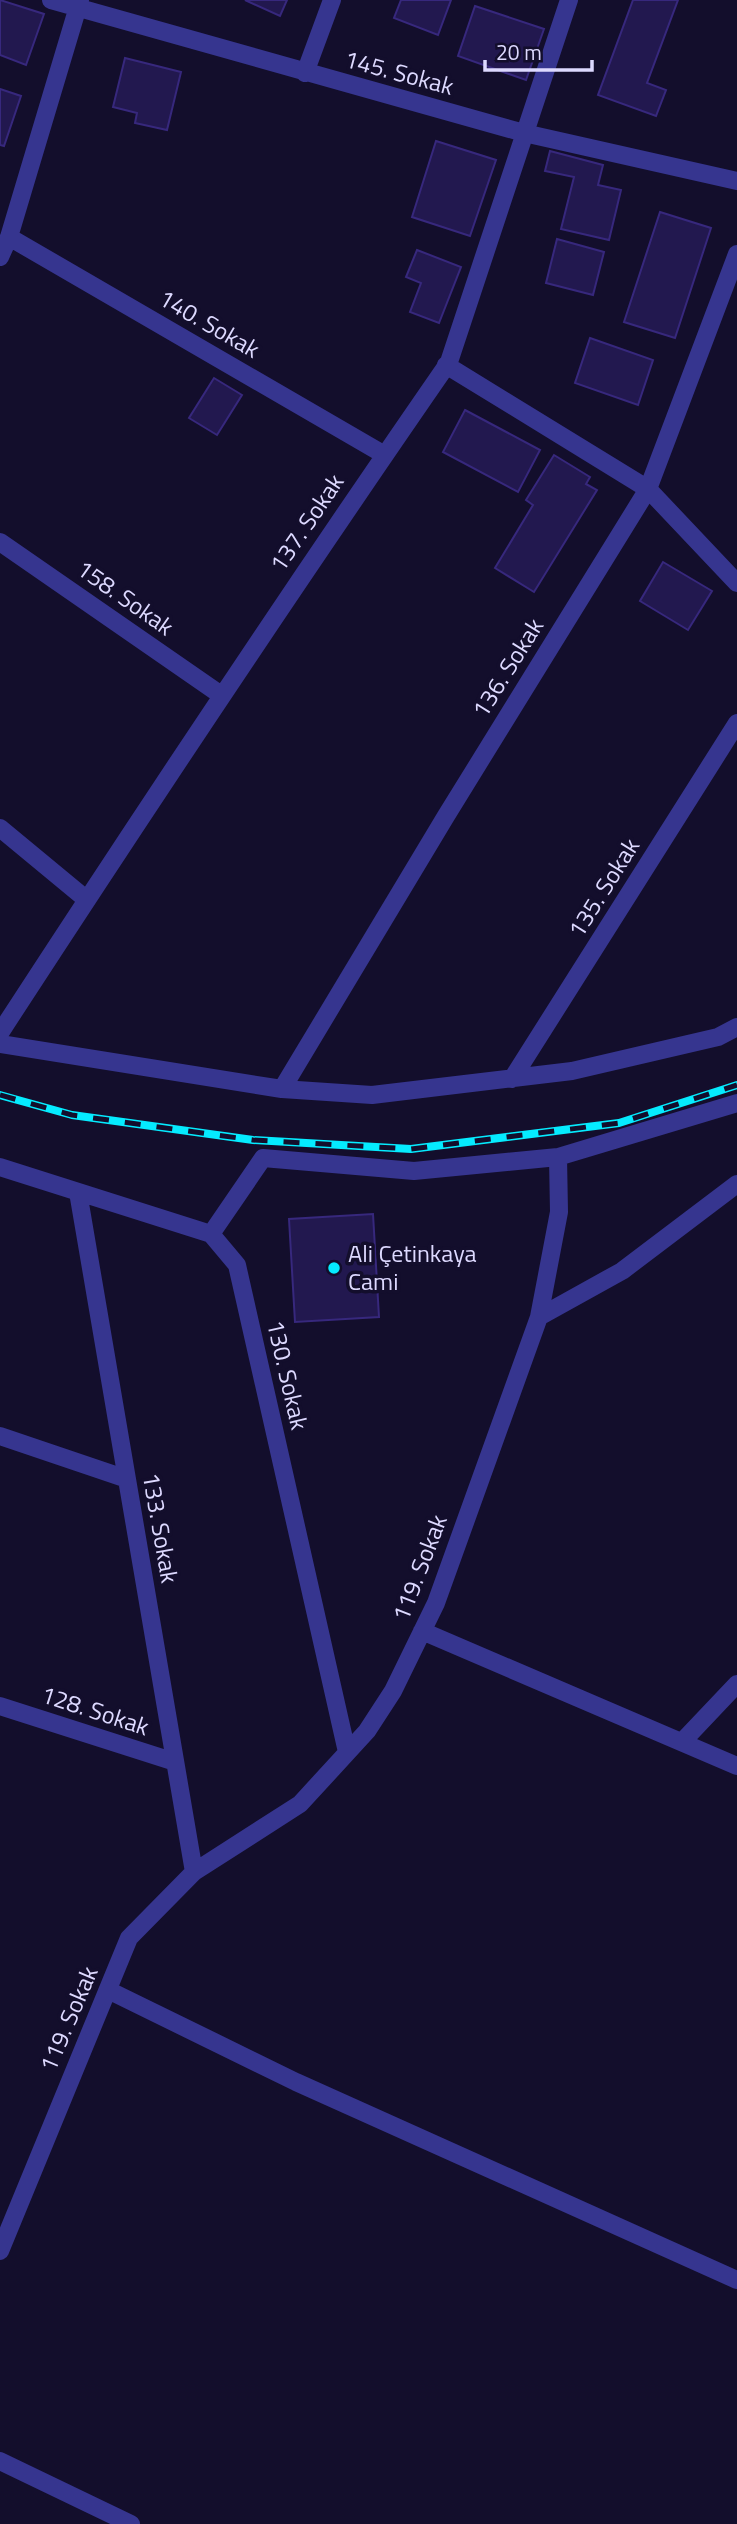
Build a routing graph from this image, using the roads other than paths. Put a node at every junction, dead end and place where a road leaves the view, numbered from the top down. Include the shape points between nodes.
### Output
1 (51, 0) edge
2 (332, 0) edge
3 (569, 0) edge
4 (78, 4) edge
5 (306, 73) junction
6 (524, 133) junction
7 (737, 181) edge
8 (9, 237) junction
9 (737, 254) edge
10 (0, 257) edge
11 (446, 365) junction
12 (383, 454) junction
13 (648, 489) junction
14 (0, 542) edge
15 (737, 583) edge
16 (221, 695) junction
17 (737, 723) edge
18 (0, 828) edge
19 (87, 900) junction
20 (737, 1027) edge
21 (0, 1032) edge
22 (0, 1044) edge
23 (512, 1079) junction
24 (282, 1089) junction
25 (737, 1102) edge
26 (558, 1157) junction
27 (0, 1167) edge
28 (737, 1184) edge
29 (78, 1192) junction
30 (211, 1234) junction
31 (539, 1317) junction
32 (0, 1436) edge
33 (127, 1479) junction
34 (422, 1631) junction
35 (737, 1684) edge
36 (0, 1706) edge
37 (682, 1742) junction
38 (347, 1752) junction
39 (175, 1762) junction
40 (737, 1766) edge
41 (194, 1872) junction
42 (108, 1990) junction
43 (0, 2250) edge
44 (737, 2280) edge
45 (0, 2461) edge
46 (131, 2524) edge

1 - 4 street, 145. Sokak
2 - 5 street
3 - 6 street, 137. Sokak
4 - 5 street, 145. Sokak
4 - 8 street
5 - 6 street, 145. Sokak
6 - 7 street, 145. Sokak
6 - 11 street, 137. Sokak
8 - 10 street
8 - 12 street, 140. Sokak
9 - 13 street, 136. Sokak
11 - 12 street, 137. Sokak
11 - 13 street
12 - 16 street, 137. Sokak
13 - 15 street
13 - 24 street, 136. Sokak
14 - 16 street, 158. Sokak
16 - 19 street, 137. Sokak
17 - 23 street, 135. Sokak
18 - 19 street
19 - 21 street, 137. Sokak
20 - 23 street via 718,1037 572,1071
22 - 24 street
23 - 24 street via 372,1096
25 - 26 street
26 - 30 street via 414,1171 263,1158
26 - 31 street, 119. Sokak via 559,1212
27 - 29 street
28 - 31 street via 622,1271
29 - 30 street
29 - 33 street, 133. Sokak
30 - 38 street, 130. Sokak via 237,1265
31 - 34 street, 119. Sokak
32 - 33 street
33 - 39 street, 133. Sokak
34 - 37 street
34 - 38 street, 119. Sokak via 393,1691
35 - 37 street
36 - 39 street, 128. Sokak
37 - 40 street
38 - 41 street, 119. Sokak via 300,1804
39 - 41 street, 133. Sokak
41 - 42 street, 119. Sokak via 130,1938
42 - 43 street, 119. Sokak
42 - 44 street via 296,2082
45 - 46 street

